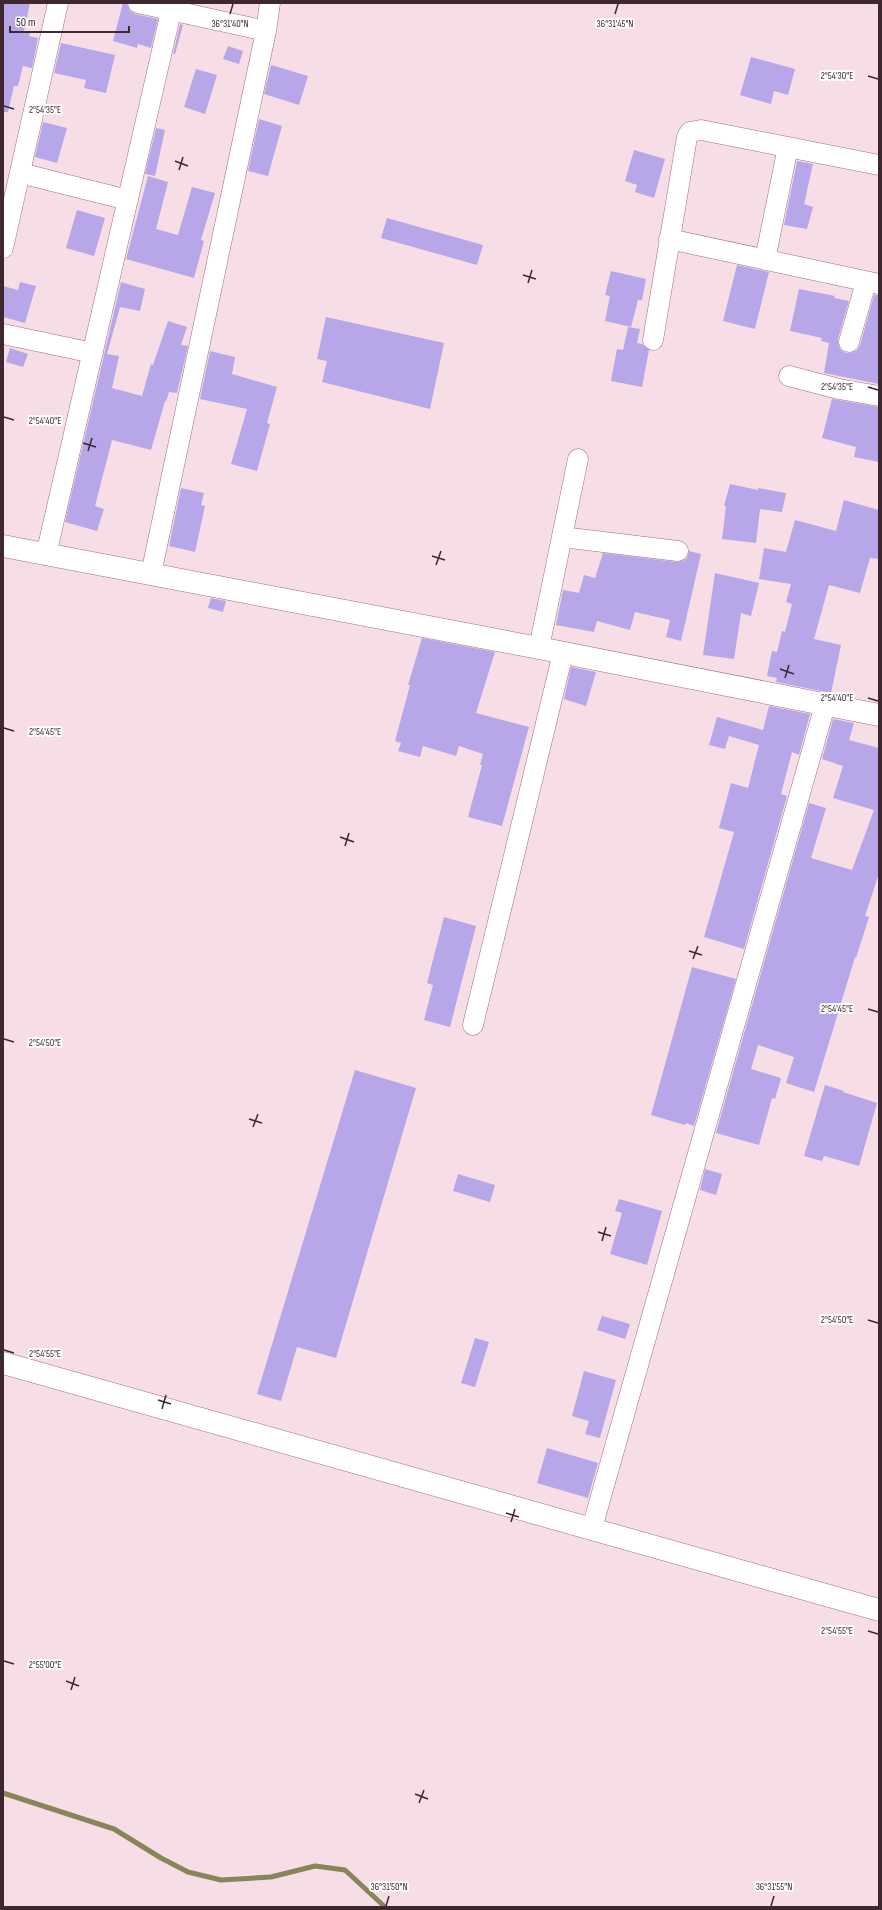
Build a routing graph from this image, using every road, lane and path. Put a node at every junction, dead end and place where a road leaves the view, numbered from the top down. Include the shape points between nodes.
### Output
1 (58, 3) edge
2 (138, 3) edge
3 (270, 3) edge
4 (172, 6) edge
5 (266, 31) junction
6 (788, 147) junction
7 (879, 165) edge
8 (20, 173) junction
9 (128, 200) junction
10 (669, 239) junction
11 (3, 248) edge
12 (765, 260) junction
13 (872, 283) edge
14 (3, 334) edge
15 (653, 340) dead end
16 (849, 342) dead end
17 (93, 353) junction
18 (789, 376) dead end
19 (879, 396) edge
20 (578, 459) dead end
21 (562, 536) junction
22 (3, 546) edge
23 (678, 551) dead end
24 (46, 555) junction
25 (151, 574) junction
26 (539, 648) junction
27 (563, 653) junction
28 (824, 705) junction
29 (879, 715) edge
30 (473, 1025) dead end
31 (3, 1363) edge
32 (592, 1528) junction
33 (879, 1610) edge

1 - 8 street
2 - 4 street
3 - 5 street
4 - 5 street
4 - 9 street
5 - 25 street
6 - 7 street
6 - 10 street via 701,130 690,132
6 - 12 street
8 - 9 street
8 - 11 street
9 - 17 street
10 - 12 street
10 - 15 street
12 - 13 street
13 - 16 street
14 - 17 street
17 - 24 street
18 - 19 street
20 - 21 street
21 - 23 street
21 - 26 street
22 - 24 main road
24 - 25 main road
25 - 26 main road
26 - 27 main road
27 - 28 main road
27 - 30 street
28 - 29 main road
28 - 32 street
31 - 32 main road
32 - 33 main road

